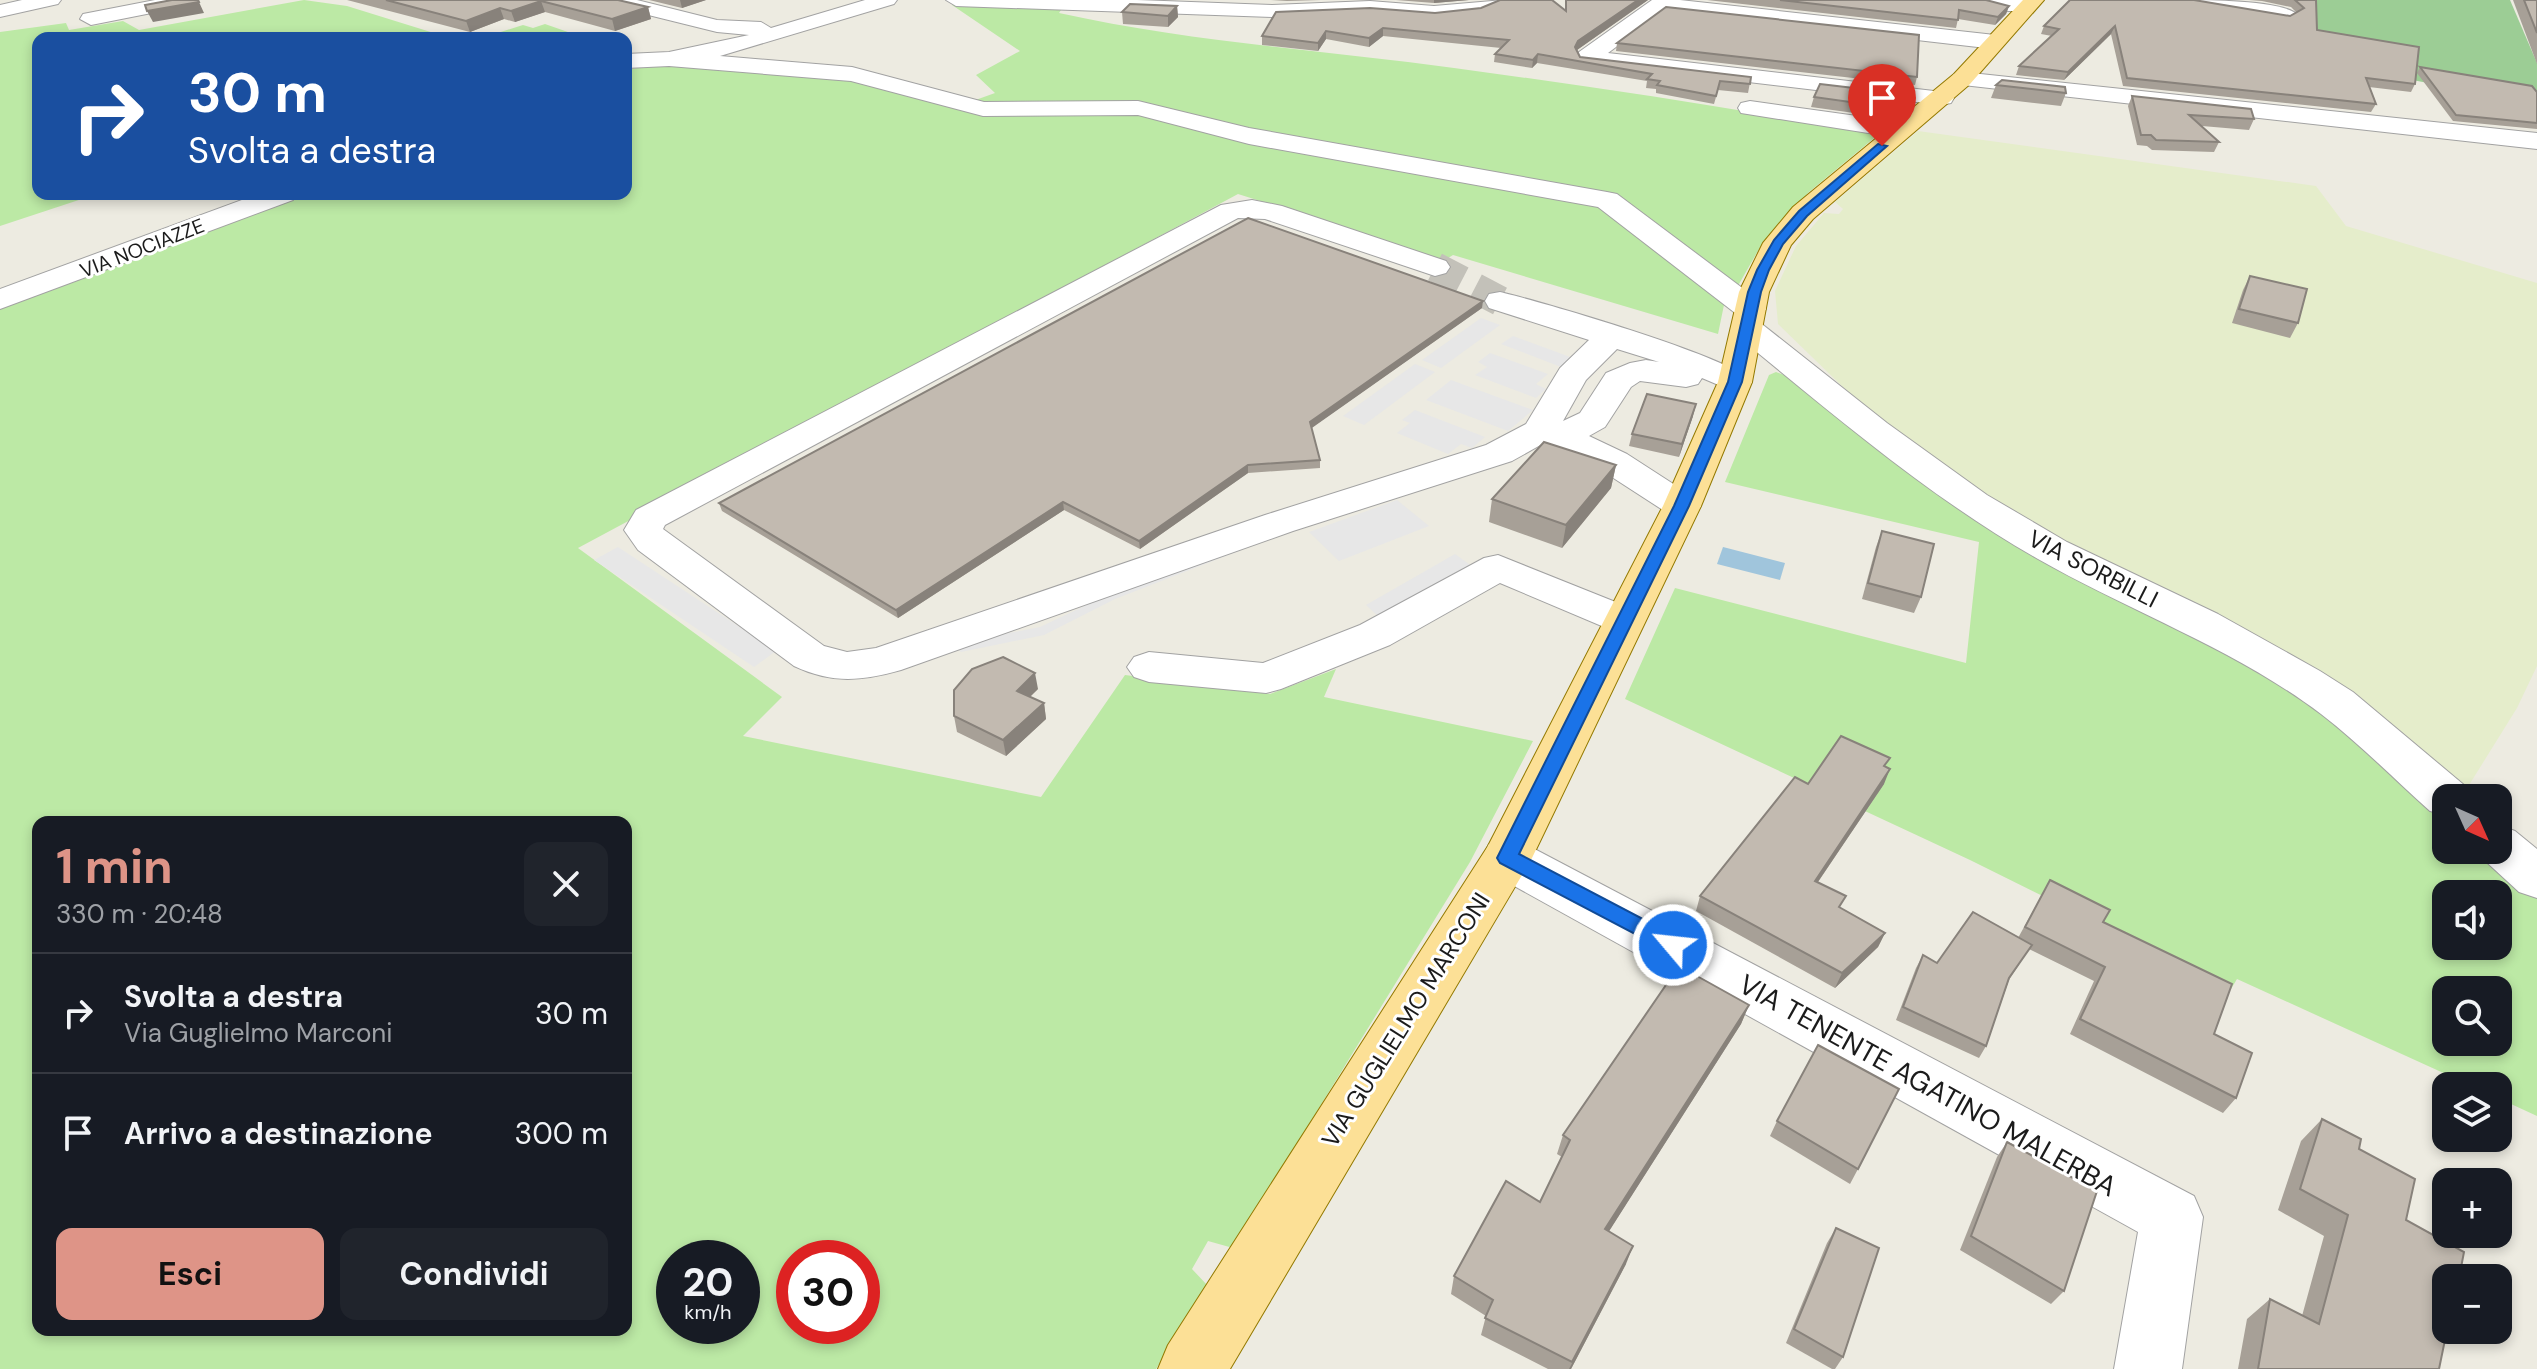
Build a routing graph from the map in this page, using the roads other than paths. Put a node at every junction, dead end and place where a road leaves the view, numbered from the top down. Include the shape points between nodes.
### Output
1 (51, 0) edge
2 (187, 0) edge
3 (611, 0) edge
4 (887, 0) edge
5 (956, 0) edge
6 (1494, 0) edge
7 (1984, 0) edge
8 (2193, 0) edge
9 (1662, 2) edge
10 (2031, 2) edge
11 (0, 11) edge
12 (837, 15) junction
13 (2287, 15) edge
14 (91, 19) dead end
15 (717, 26) junction
16 (1995, 42) junction
17 (736, 46) junction
18 (669, 59) junction
19 (632, 60) edge
20 (632, 61) edge
21 (772, 66) junction
22 (1962, 79) junction
23 (1942, 98) junction
24 (1750, 108) dead end
25 (1900, 130) junction
26 (2537, 141) edge
27 (267, 200) edge
28 (1435, 267) tunnel mouth
29 (0, 300) edge
30 (1500, 301) tunnel mouth
31 (1749, 319) junction
32 (1610, 338) junction
33 (1735, 382) junction
34 (1551, 434) junction
35 (1682, 506) junction
36 (1623, 621) junction
37 (1149, 667) dead end
38 (2432, 785) edge
39 (2512, 856) edge
40 (1507, 858) junction
41 (2537, 878) edge
42 (1192, 1369) edge
43 (2148, 1369) edge

1 - 11 street
2 - 14 street
3 - 15 street
4 - 12 street
5 - 6 street via 1434,12 1472,9
7 - 10 street
8 - 13 street
9 - 16 street
9 - 23 street via 1587,57
10 - 16 main road, VIA GUGLIELMO MARCONI
12 - 15 street via 761,29
12 - 17 street
15 - 19 street via 725,33 716,42
16 - 22 main road, VIA GUGLIELMO MARCONI
17 - 18 street
17 - 21 street
18 - 20 street
18 - 21 street, VIA SORBILLI
21 - 31 street, VIA SORBILLI via 852,74 983,109 1138,108 1249,136 1607,200
22 - 23 main road, VIA GUGLIELMO MARCONI
22 - 26 street
23 - 25 main road, VIA GUGLIELMO MARCONI
24 - 25 street
25 - 31 main road, VIA GUGLIELMO MARCONI via 1803,213 1778,243 1763,270
27 - 29 street, VIA NOCIAZZE
28 - 34 street via 1272,212 1231,211 650,518 643,530 652,542 809,656 831,668 854,667
30 - 32 street
31 - 33 main road, VIA GUGLIELMO MARCONI
31 - 38 street, VIA SORBILLI via 1875,430 2012,528 2203,624 2304,682 2337,703
32 - 33 street via 1701,365
32 - 34 street via 1572,375
33 - 34 street via 1646,370 1630,373 1618,380 1593,420
33 - 35 main road, VIA GUGLIELMO MARCONI
34 - 35 street via 1613,460
35 - 36 main road, VIA GUGLIELMO MARCONI
36 - 37 street via 1498,567 1375,635 1266,678
36 - 40 main road, VIA GUGLIELMO MARCONI
39 - 41 street
40 - 42 main road, VIA GUGLIELMO MARCONI
40 - 43 street, VIA TENENTE AGATINO MALERBA via 2172,1217

